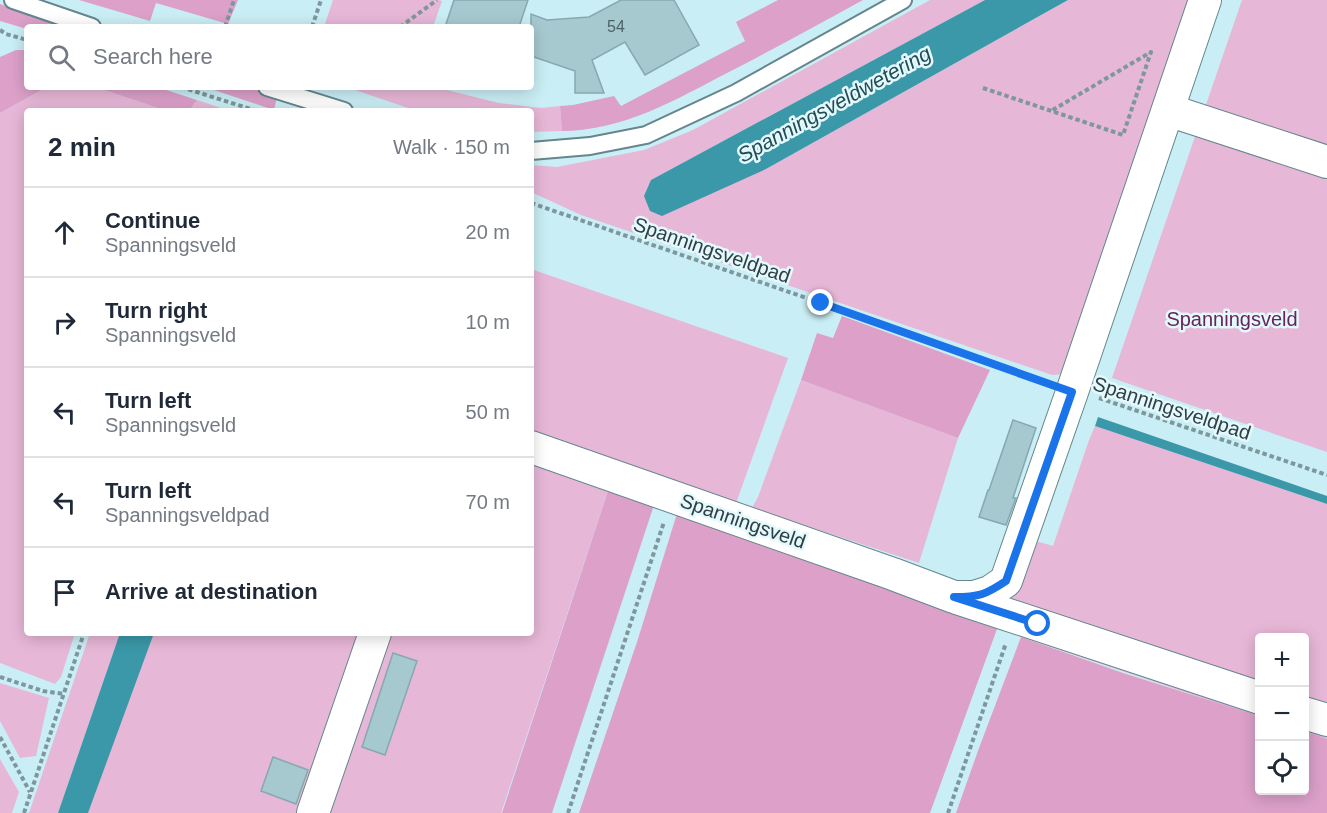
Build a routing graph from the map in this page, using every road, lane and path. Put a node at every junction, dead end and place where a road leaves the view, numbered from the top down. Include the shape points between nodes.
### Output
1 (13, 0) edge
2 (234, 0) edge
3 (321, 0) edge
4 (437, 0) edge
5 (903, 0) edge
6 (1205, 0) edge
7 (83, 24) edge
8 (226, 24) edge
9 (313, 24) edge
10 (404, 24) edge
11 (0, 30) edge
12 (6, 34) junction
13 (0, 38) edge
14 (24, 39) edge
15 (983, 88) dead end
16 (190, 90) edge
17 (277, 90) edge
18 (248, 108) edge
19 (334, 108) edge
20 (1168, 110) junction
21 (1051, 111) junction
22 (534, 151) edge
23 (1327, 162) edge
24 (534, 205) edge
25 (1072, 392) junction
26 (534, 448) edge
27 (1327, 475) edge
28 (672, 496) junction
29 (954, 597) junction
30 (1015, 617) junction
31 (83, 636) edge
32 (374, 636) edge
33 (0, 677) edge
34 (64, 694) junction
35 (1255, 696) edge
36 (1309, 714) edge
37 (1327, 720) edge
38 (0, 737) edge
39 (31, 793) junction
40 (24, 813) edge
41 (313, 813) edge
42 (568, 813) edge
43 (948, 813) edge

1 - 7 lane
2 - 8 path
3 - 9 path
4 - 10 path
5 - 22 lane via 736,93 646,135 590,146
6 - 20 street, Spanningsveld
11 - 12 path
12 - 13 path
12 - 14 path
15 - 21 path
16 - 18 path
17 - 19 lane
20 - 23 street
20 - 25 street, Spanningsveld
21 - 21 path via 1081,93 1151,52 1123,135
24 - 25 path, Spanningsveldpad
25 - 27 path, Spanningsveldpad
25 - 29 street, Spanningsveld via 1006,581 974,597
26 - 28 street, Spanningsveld
28 - 29 street, Spanningsveld
28 - 42 path
29 - 30 street, Spanningsveld
30 - 35 street, Spanningsveld
30 - 43 path
31 - 34 path
32 - 41 street
33 - 34 path via 43,692
34 - 39 path
36 - 37 street
38 - 39 path
39 - 40 path

